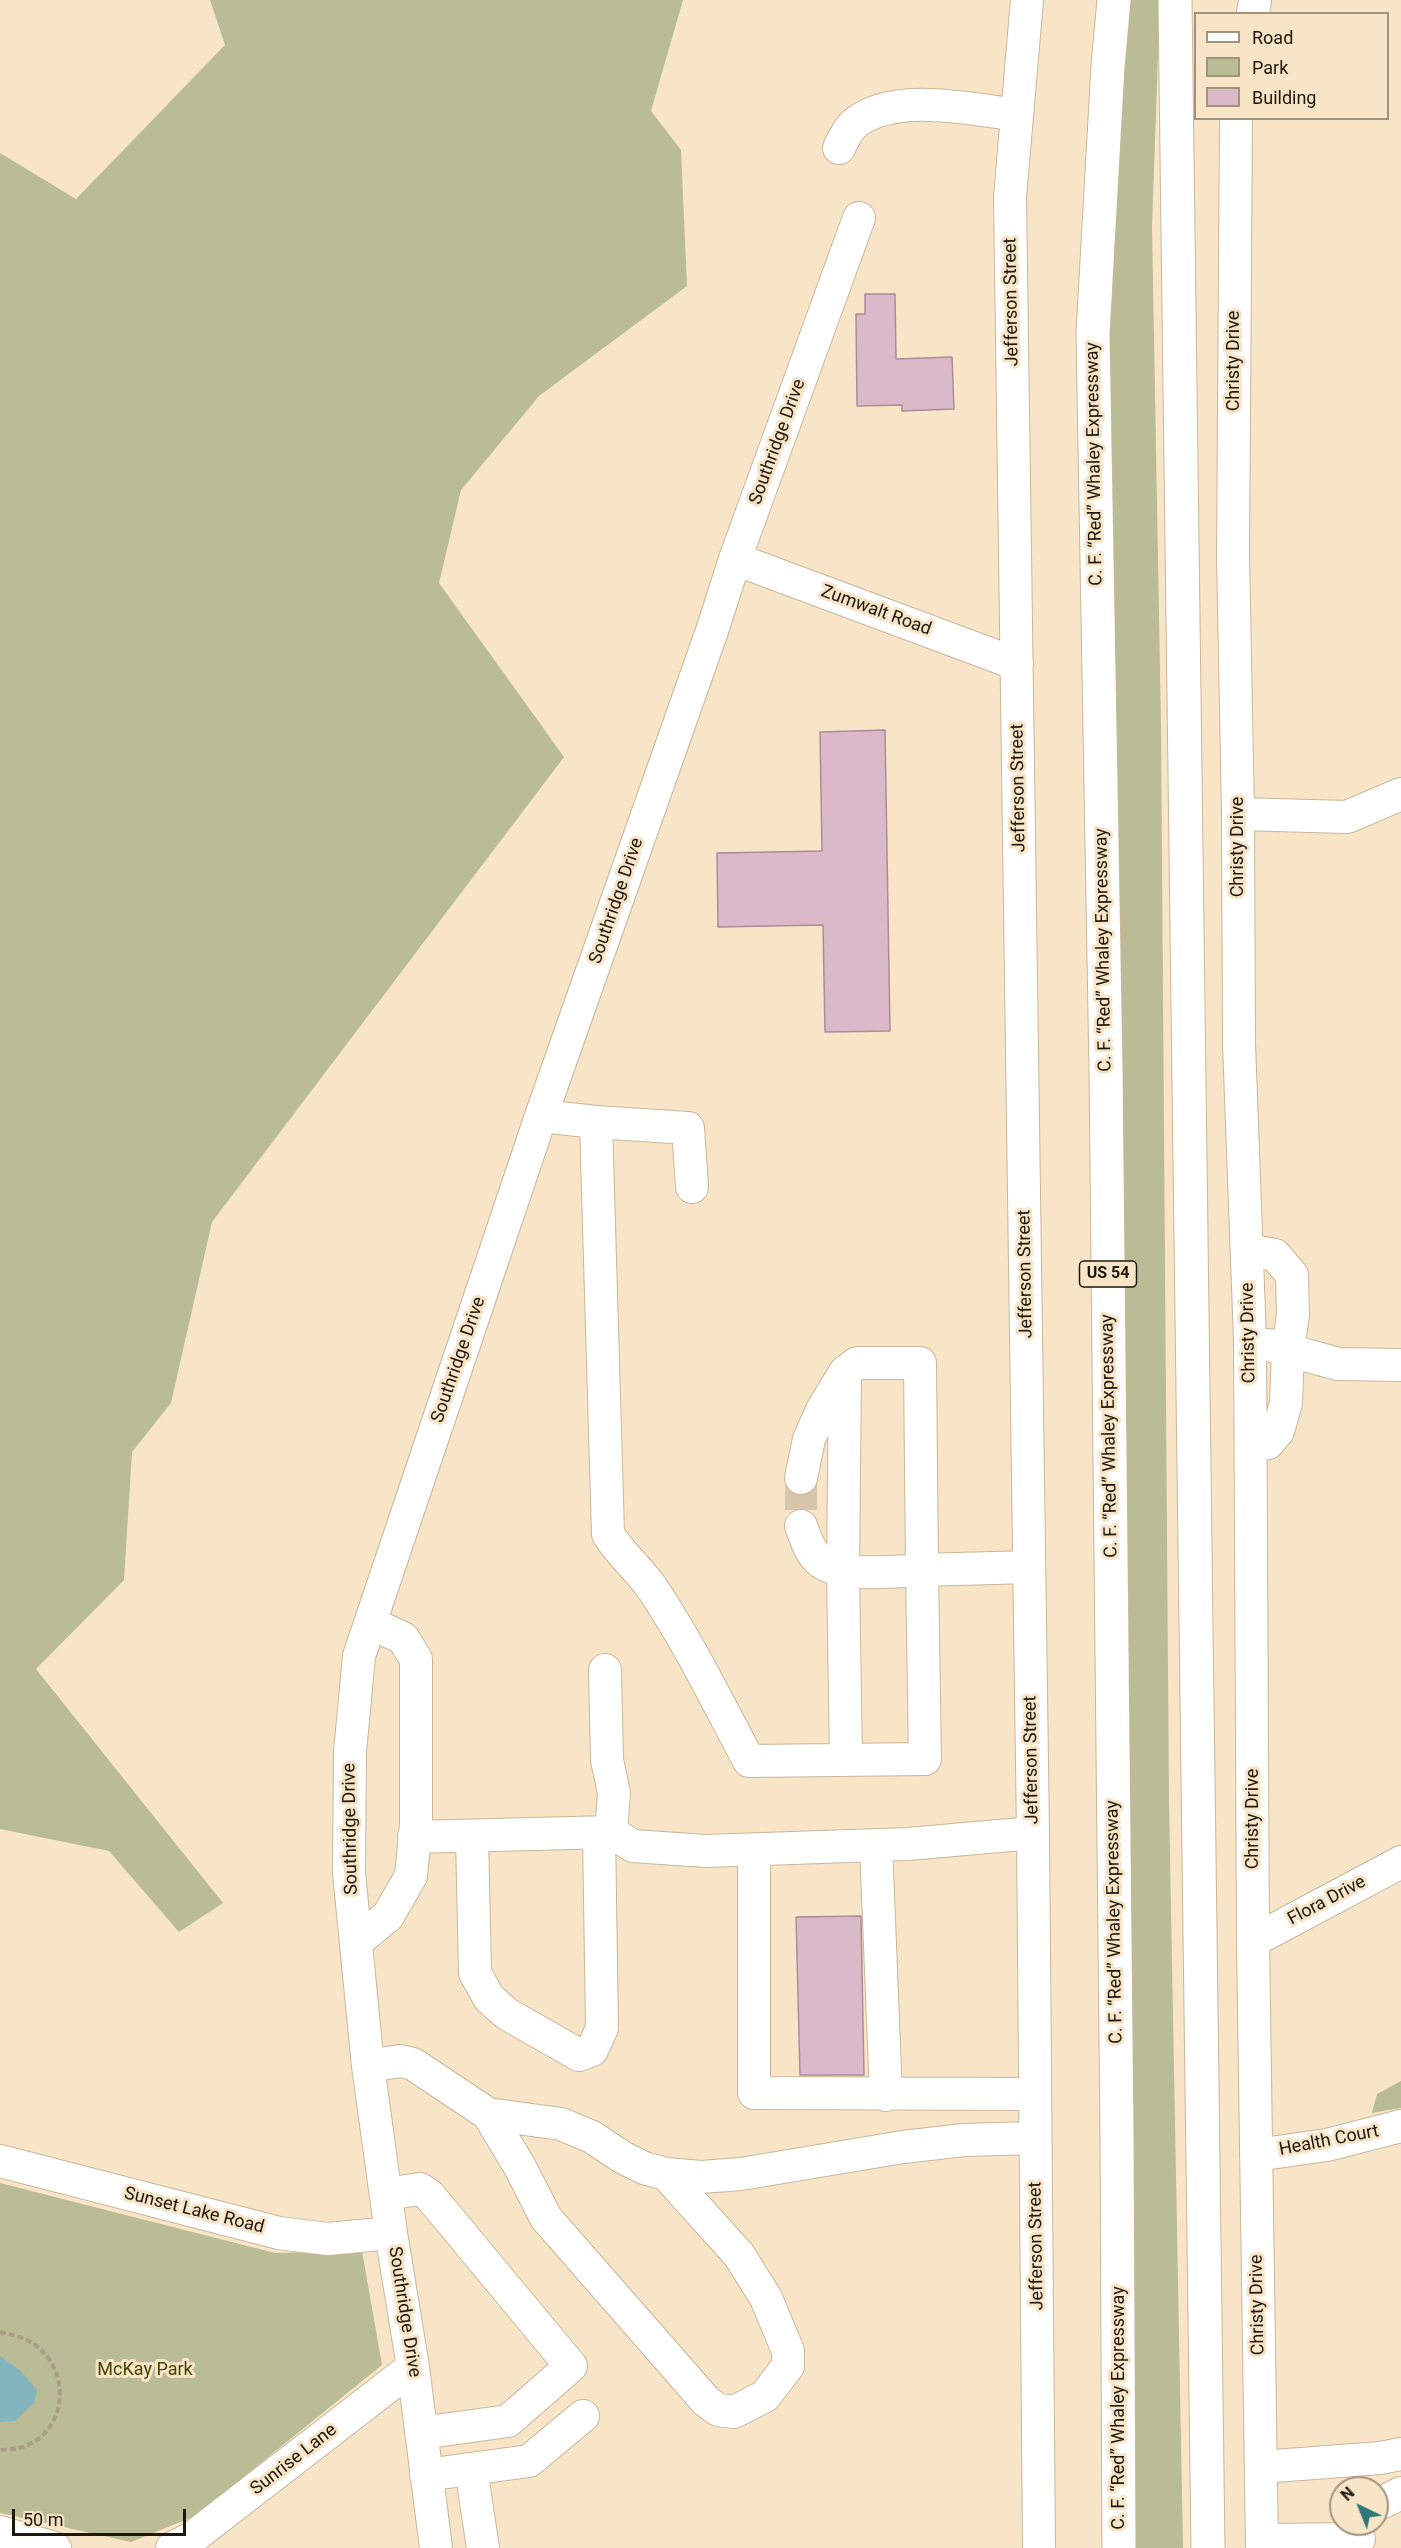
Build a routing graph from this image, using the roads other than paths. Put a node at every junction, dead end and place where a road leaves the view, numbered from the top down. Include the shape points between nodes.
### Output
1 (1027, 0) edge
2 (1114, 0) edge
3 (1175, 0) edge
4 (1017, 115) junction
5 (1236, 120) edge
6 (839, 148) dead end
7 (859, 218) dead end
8 (735, 559) junction
9 (1017, 664) junction
10 (1400, 799) edge
11 (1238, 814) junction
12 (541, 1116) junction
13 (596, 1122) junction
14 (692, 1186) dead end
15 (1247, 1250) junction
16 (1250, 1340) junction
17 (1288, 1350) junction
18 (1401, 1365) edge
19 (845, 1372) junction
20 (1251, 1445) junction
21 (801, 1478) tunnel mouth
22 (801, 1526) tunnel mouth
23 (1029, 1567) junction
24 (922, 1570) junction
25 (843, 1571) junction
26 (370, 1623) junction
27 (605, 1670) dead end
28 (846, 1760) junction
29 (605, 1832) junction
30 (1033, 1833) junction
31 (472, 1836) junction
32 (414, 1837) junction
33 (876, 1845) junction
34 (754, 1849) junction
35 (1401, 1862) edge
36 (1253, 1941) junction
37 (356, 1942) junction
38 (368, 2066) junction
39 (1035, 2094) junction
40 (885, 2095) junction
41 (488, 2114) junction
42 (1401, 2126) edge
43 (1035, 2138) junction
44 (1256, 2155) junction
45 (0, 2161) edge
46 (666, 2174) junction
47 (386, 2194) junction
48 (391, 2233) junction
49 (413, 2367) junction
50 (583, 2416) dead end
51 (421, 2433) junction
52 (1401, 2454) edge
53 (1261, 2467) junction
54 (471, 2469) junction
55 (426, 2475) junction
56 (0, 2532) edge
57 (1360, 2537) edge
58 (1262, 2544) edge
59 (55, 2548) edge
60 (172, 2548) edge
61 (436, 2548) edge
62 (483, 2548) edge
63 (1039, 2548) edge
64 (1119, 2548) edge
65 (1208, 2548) edge

1 - 4 street, Jefferson Street
2 - 64 highway, C. F. “Red” Whaley Expressway / US 54 via 1093,333 1106,1106
3 - 65 highway
4 - 6 street via 938,106 897,106 875,112 853,125
4 - 9 street, Jefferson Street via 1010,197
5 - 11 street, Christy Drive via 1233,554
7 - 8 street, Southridge Drive
8 - 9 street, Zumwalt Road
8 - 12 street, Southridge Drive
9 - 23 street, Jefferson Street
10 - 11 street via 1347,817
11 - 15 street, Christy Drive via 1239,1043
12 - 13 street
12 - 26 street, Southridge Drive
13 - 14 street via 688,1128
13 - 28 street via 608,1534 651,1586 749,1761
15 - 16 street, Christy Drive
15 - 17 street via 1275,1255 1292,1275 1293,1316
16 - 17 street
16 - 20 street, Christy Drive
17 - 18 street via 1338,1364
17 - 20 street via 1286,1403 1278,1431 1268,1443
19 - 21 street via 810,1439
19 - 24 street via 857,1363 920,1363
19 - 25 street
20 - 36 street, Christy Drive
22 - 25 street via 808,1546 821,1562
23 - 24 street
23 - 30 street, Jefferson Street
24 - 25 street
24 - 28 street via 925,1758
25 - 28 street
26 - 32 street via 403,1638 416,1659
26 - 37 street, Southridge Drive via 359,1656 350,1752 350,1873
27 - 29 street via 607,1760 614,1793
29 - 31 street
29 - 31 street via 602,2028 592,2050 579,2055 507,2014 489,1998 475,1973
29 - 34 street via 633,1846 705,1851
30 - 33 street
30 - 39 street, Jefferson Street
31 - 32 street
32 - 37 street via 411,1876 388,1916
33 - 34 street
33 - 40 street
34 - 40 street via 754,2093
35 - 36 street, Flora Drive
36 - 44 street, Christy Drive
37 - 38 street, Southridge Drive
38 - 41 street via 400,2061 413,2064
38 - 47 street, Southridge Drive
39 - 40 street
39 - 43 street, Jefferson Street
41 - 46 street via 561,2124 592,2137 644,2168
41 - 46 street via 546,2218 706,2401 718,2410 734,2412 765,2396 788,2366 788,2351 766,2298 739,2255
42 - 44 street, Health Court via 1327,2145
43 - 46 street via 903,2147 741,2174
43 - 63 street, Jefferson Street
44 - 53 street, Christy Drive
45 - 48 street, Sunset Lake Road via 279,2233 328,2239
47 - 48 street, Southridge Drive
47 - 51 street via 420,2189 429,2195 571,2366 508,2421
48 - 49 street, Southridge Drive
49 - 51 street, Southridge Drive
49 - 60 street, Sunrise Lane via 192,2538
50 - 54 street via 529,2461
51 - 55 street, Southridge Drive
52 - 53 street
53 - 58 street, Christy Drive
54 - 55 street
54 - 62 street
55 - 61 street, Southridge Drive
56 - 59 street
57 - 58 street

